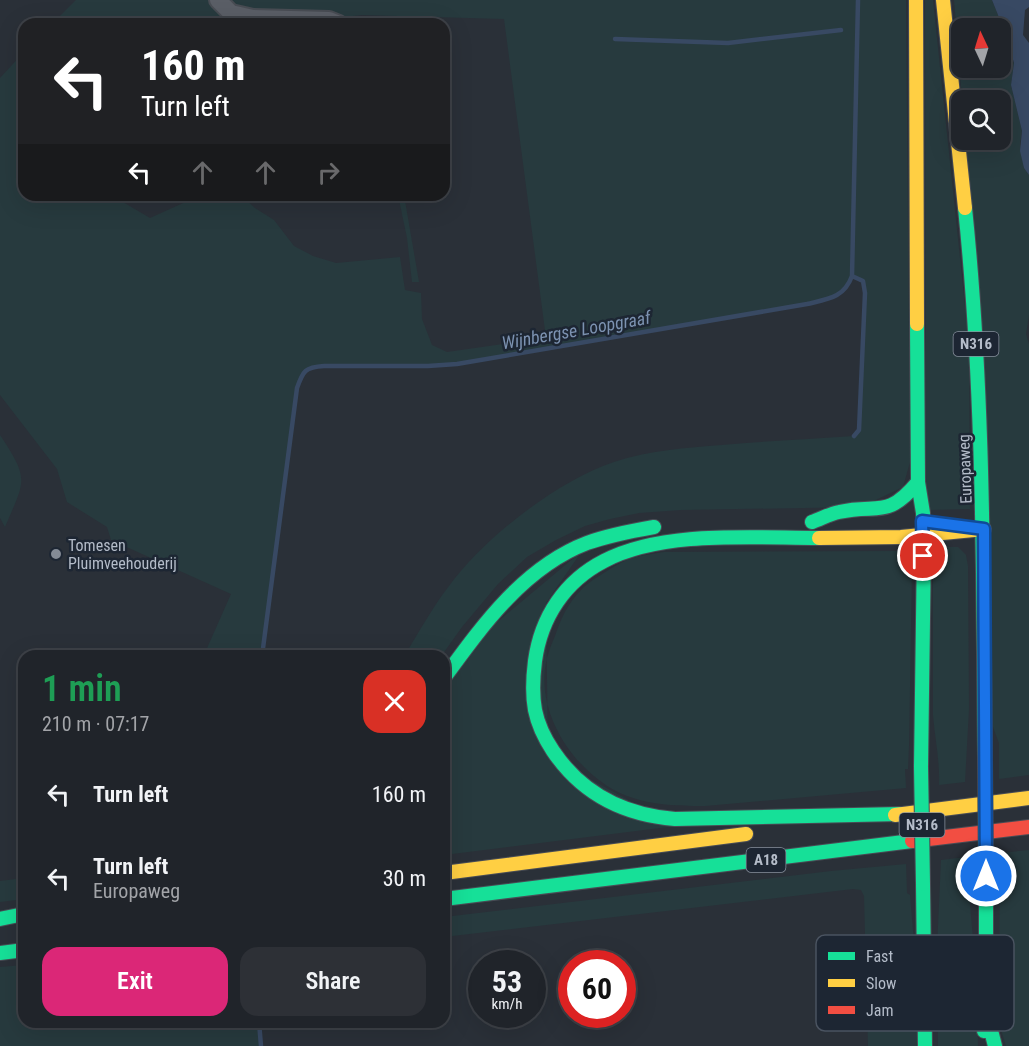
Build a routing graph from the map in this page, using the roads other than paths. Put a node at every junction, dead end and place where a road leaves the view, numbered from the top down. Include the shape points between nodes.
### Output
1 (218, 0) edge
2 (916, 0) edge
3 (943, 0) edge
4 (253, 18) edge
5 (918, 482) junction
6 (886, 521) dead end
7 (916, 521) junction
8 (667, 525) dead end
9 (984, 529) junction
10 (922, 537) junction
11 (450, 670) edge
12 (1029, 798) edge
13 (900, 814) junction
14 (1025, 828) edge
15 (450, 872) edge
16 (450, 898) edge
17 (18, 915) edge
18 (0, 919) edge
19 (18, 925) edge
20 (0, 927) edge
21 (924, 935) edge
22 (986, 935) edge
23 (18, 951) edge
24 (0, 953) edge
25 (925, 1031) edge
26 (984, 1031) edge
27 (991, 1031) edge
28 (925, 1046) edge
29 (983, 1046) edge
30 (995, 1046) edge

1 - 4 street via 231,13
2 - 5 main road, N316
3 - 9 main road, Europaweg / N316 via 972,277
5 - 6 main road via 907,497 883,510 839,512 807,522
5 - 7 main road, N316 via 922,499
7 - 9 main road
7 - 10 main road, N316
8 - 11 main road via 611,534 558,555 496,609
9 - 10 main road, A18
9 - 22 main road, Europaweg / N316, bridge
10 - 13 main road, A18 via 741,538 637,546 602,561 562,592 539,636 533,676 536,720 553,754 584,788 640,814 675,819
10 - 21 main road, N316, bridge
12 - 13 main road, A18
13 - 15 main road, A18
14 - 16 main road, A18
17 - 18 main road
19 - 20 main road
23 - 24 main road
25 - 28 main road, N316, bridge
26 - 29 main road, Europaweg / N316
27 - 30 main road

